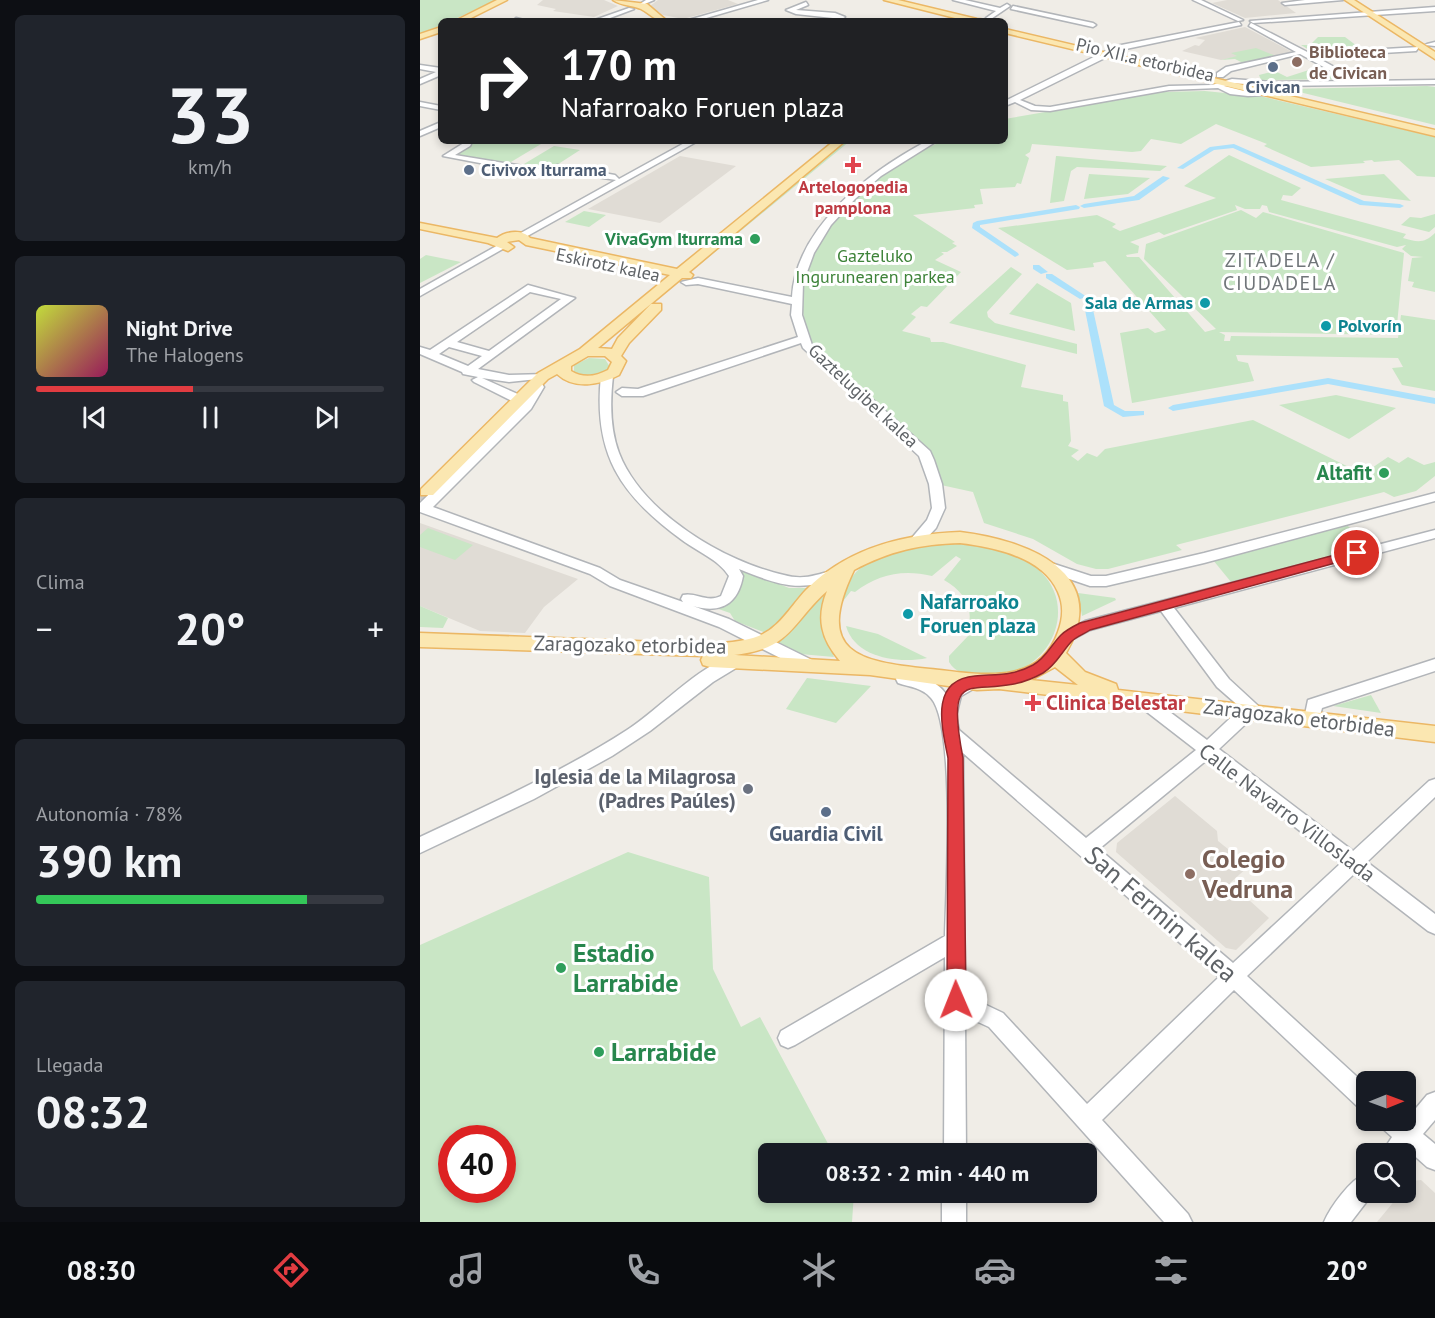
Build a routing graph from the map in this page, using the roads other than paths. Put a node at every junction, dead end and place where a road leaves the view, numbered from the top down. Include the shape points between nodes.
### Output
1 (503, 0) edge
2 (513, 0) edge
3 (617, 0) edge
4 (651, 0) edge
5 (736, 0) edge
6 (791, 0) edge
7 (956, 0) edge
8 (1023, 0) edge
9 (1196, 0) edge
10 (1218, 0) edge
11 (1340, 0) edge
12 (1349, 0) edge
13 (1359, 0) edge
14 (768, 1) edge
15 (884, 1) edge
16 (1206, 2) dead end
17 (1285, 3) dead end
18 (750, 4) junction
19 (1014, 4) edge
20 (637, 8) junction
21 (1435, 9) edge
22 (1002, 10) junction
23 (1373, 13) junction
24 (806, 14) junction
25 (842, 16) dead end
26 (465, 18) edge
27 (476, 18) edge
28 (605, 18) edge
29 (650, 18) edge
30 (657, 18) edge
31 (699, 18) edge
32 (710, 18) edge
33 (795, 18) edge
34 (952, 18) edge
35 (962, 18) edge
36 (996, 18) edge
37 (1001, 18) edge
38 (1240, 22) junction
39 (1252, 23) junction
40 (1093, 25) dead end
41 (1008, 30) edge
42 (438, 32) edge
43 (420, 40) edge
44 (1433, 46) edge
45 (1416, 49) dead end
46 (1110, 54) junction
47 (1296, 54) dead end
48 (1316, 55) dead end
49 (1435, 56) edge
50 (420, 67) edge
51 (438, 70) edge
52 (438, 73) edge
53 (420, 82) edge
54 (1223, 82) junction
55 (1359, 83) junction
56 (1433, 84) edge
57 (1275, 89) junction
58 (1010, 102) edge
59 (420, 105) edge
60 (438, 108) edge
61 (438, 121) edge
62 (438, 126) edge
63 (1435, 128) edge
64 (1435, 133) edge
65 (424, 134) edge
66 (468, 144) edge
67 (689, 144) edge
68 (840, 144) edge
69 (926, 144) edge
70 (932, 144) edge
71 (886, 168) junction
72 (615, 178) dead end
73 (420, 220) edge
74 (420, 226) edge
75 (522, 241) junction
76 (503, 242) junction
77 (686, 278) junction
78 (420, 293) edge
79 (795, 301) junction
80 (803, 339) junction
81 (449, 344) junction
82 (425, 352) edge
83 (585, 352) junction
84 (493, 355) junction
85 (615, 355) junction
86 (468, 372) junction
87 (567, 372) junction
88 (607, 376) junction
89 (538, 383) junction
90 (622, 392) dead end
91 (516, 398) junction
92 (426, 493) edge
93 (1435, 497) edge
94 (422, 508) edge
95 (1435, 534) edge
96 (917, 540) junction
97 (728, 562) junction
98 (1044, 566) junction
99 (846, 569) junction
100 (595, 571) junction
101 (1164, 605) junction
102 (724, 623) junction
103 (420, 640) edge
104 (762, 643) junction
105 (1061, 646) junction
106 (420, 652) edge
107 (728, 655) junction
108 (806, 664) junction
109 (1435, 665) edge
110 (879, 670) junction
111 (983, 682) junction
112 (1223, 683) junction
113 (1133, 698) junction
114 (1218, 708) junction
115 (1254, 713) junction
116 (1312, 719) junction
117 (950, 727) junction
118 (1434, 735) edge
119 (1206, 752) junction
120 (1435, 786) edge
121 (420, 845) edge
122 (1087, 848) junction
123 (1353, 864) junction
124 (1435, 925) edge
125 (955, 941) junction
126 (1233, 976) junction
127 (956, 1000) junction
128 (788, 1038) dead end
129 (1356, 1090) edge
130 (1435, 1103) edge
131 (1416, 1116) edge
132 (1087, 1119) junction
133 (1402, 1131) edge
134 (955, 1143) edge
135 (1435, 1159) edge
136 (1356, 1197) edge
137 (954, 1203) edge
138 (954, 1222) edge
139 (1180, 1222) edge
140 (1336, 1222) edge

1 - 26 main road
2 - 27 main road
3 - 20 main road
4 - 20 street
5 - 18 street
6 - 24 street via 806,4 785,11
7 - 22 street
8 - 19 street
9 - 38 street
10 - 16 street
11 - 17 street
12 - 23 main road
13 - 23 main road
14 - 18 street
14 - 32 street
15 - 34 main road
15 - 35 main road
18 - 31 street
19 - 22 street
19 - 37 street
19 - 40 street
20 - 28 street
20 - 29 main road
20 - 30 main road
21 - 23 street
22 - 36 street
23 - 39 street
23 - 44 main road
23 - 49 main road
24 - 25 street
24 - 33 street
38 - 39 street
38 - 46 street via 1124,47
39 - 55 street
41 - 46 main road, Pio XII.a etorbidea
42 - 43 main road
45 - 48 street
46 - 54 main road, Pio XII.a etorbidea
46 - 54 main road, Pio XII.a etorbidea
46 - 58 street
47 - 54 street via 1229,69
50 - 51 street
52 - 53 street
54 - 57 main road, Pio XII.a etorbidea
54 - 58 street via 1050,109
55 - 56 street
55 - 57 street
57 - 63 main road, Pio XII.a etorbidea
57 - 64 main road, Pio XII.a etorbidea
59 - 60 street
61 - 65 street
62 - 65 street
66 - 72 street via 447,156 549,173 557,168
67 - 75 street
68 - 77 main road
69 - 71 street, Gaztelugibel kalea via 898,157
70 - 71 street, Gaztelugibel kalea
71 - 79 street, Gaztelugibel kalea via 823,225 800,277
73 - 76 main road
74 - 76 main road
75 - 76 main road, Eskirotz kalea
75 - 77 main road, Eskirotz kalea
76 - 78 street
77 - 79 street, Eskirotz kalea
77 - 83 main road
77 - 85 main road via 648,314
79 - 80 street, Gaztelugibel kalea
80 - 90 street via 639,393
80 - 96 street, Gaztelugibel kalea via 823,363 925,454 938,507 931,524
81 - 82 street
81 - 84 street
81 - 84 street via 528,288 570,298
82 - 86 street
83 - 85 main road
83 - 87 main road via 572,358
84 - 86 street
85 - 88 main road via 620,361 618,368
86 - 89 street
86 - 91 street
87 - 88 main road via 593,380
87 - 89 main road
88 - 97 street via 607,434 618,464 633,488 673,528
89 - 91 street
89 - 92 main road
89 - 94 street via 526,406
91 - 92 street
93 - 98 street via 1106,581 1090,581
94 - 100 street
95 - 101 street
96 - 98 main road via 978,538 1014,548
96 - 99 main road via 884,548
97 - 99 street via 792,584 821,580
97 - 100 street via 736,576 731,596 707,605 620,575
98 - 105 main road via 1059,578 1069,595 1072,615
99 - 104 main road, Zaragozako etorbidea via 822,584 784,630
99 - 110 main road via 830,609 831,631 846,656
100 - 102 street via 615,583
101 - 105 street via 1085,626
101 - 112 street
102 - 104 street
102 - 107 street via 730,632
103 - 107 main road, Zaragozako etorbidea
104 - 107 main road, Zaragozako etorbidea
104 - 108 street
105 - 111 main road via 1040,668 1019,678
105 - 113 main road, Zaragozako etorbidea via 1065,670 1081,681
106 - 107 main road, Zaragozako etorbidea
107 - 108 main road, Zaragozako etorbidea
107 - 121 street via 641,730 597,758
108 - 110 main road, Zaragozako etorbidea
109 - 116 street via 1314,704
110 - 111 main road
110 - 117 street via 935,689
111 - 113 main road, Zaragozako etorbidea
111 - 117 street via 957,687 951,695
112 - 114 street
112 - 115 street
113 - 114 main road, Zaragozako etorbidea
113 - 119 street, Calle Navarro Villoslada
114 - 115 main road, Zaragozako etorbidea
115 - 116 main road, Zaragozako etorbidea
115 - 119 street
116 - 118 main road, Zaragozako etorbidea
117 - 122 street, San Fermin kalea
117 - 125 street via 956,758
119 - 122 street
119 - 123 street, Calle Navarro Villoslada
120 - 123 street
122 - 126 street, San Fermin kalea
123 - 124 street, Calle Navarro Villoslada
123 - 126 street
125 - 127 street
125 - 128 street
126 - 129 street, San Fermin kalea
126 - 132 street
127 - 132 street via 996,1020
127 - 134 street
130 - 131 street
132 - 139 street
133 - 135 street
136 - 140 street
137 - 138 street

